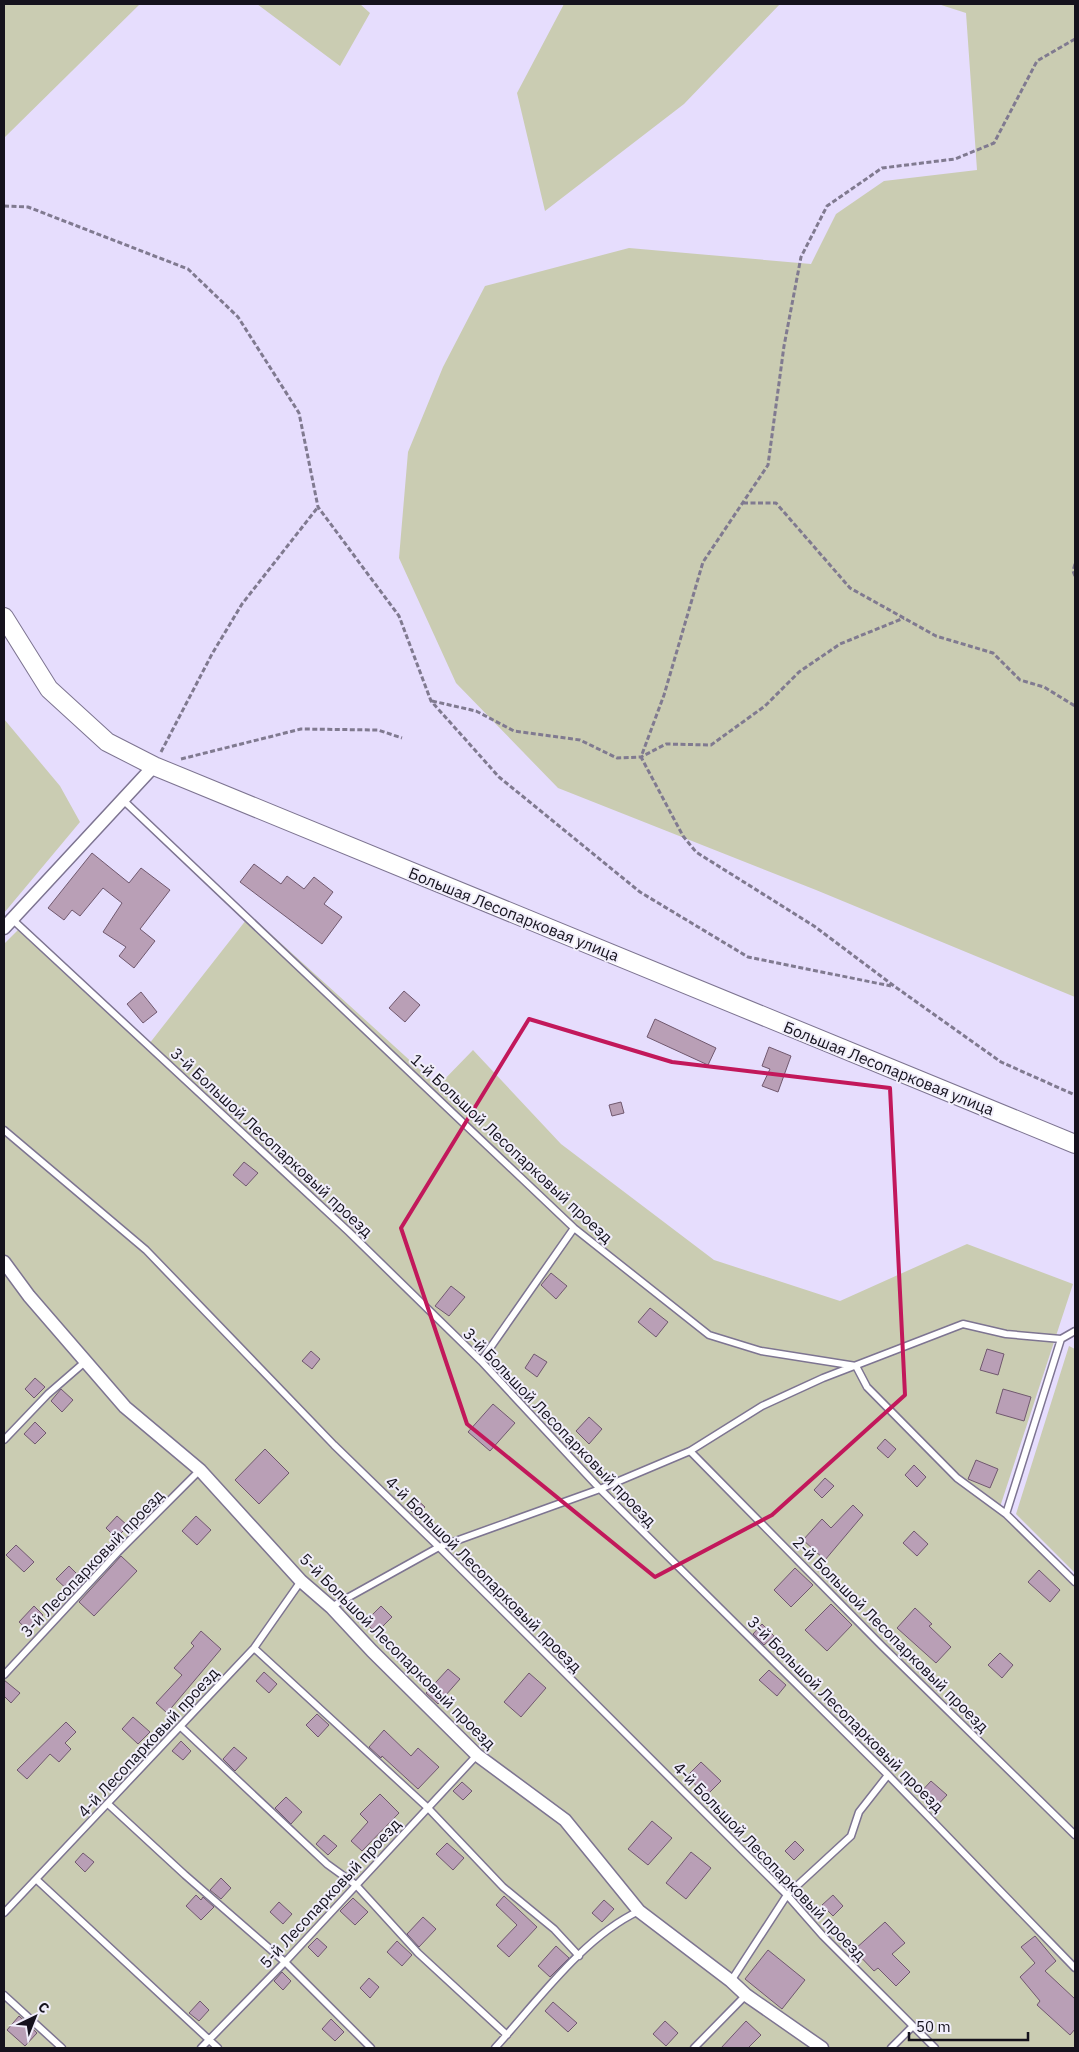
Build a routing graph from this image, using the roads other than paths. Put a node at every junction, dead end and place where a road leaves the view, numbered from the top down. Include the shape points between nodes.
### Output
1 (4, 617) edge
2 (154, 766) junction
3 (122, 800) junction
4 (8, 924) edge
5 (4, 1130) edge
6 (1075, 1144) edge
7 (574, 1228) junction
8 (4, 1262) edge
9 (1075, 1330) edge
10 (1062, 1339) junction
11 (86, 1361) junction
12 (481, 1362) junction
13 (856, 1366) junction
14 (4, 1440) edge
15 (690, 1451) junction
16 (200, 1470) junction
17 (600, 1489) junction
18 (1006, 1514) junction
19 (440, 1547) junction
20 (302, 1581) junction
21 (1075, 1582) edge
22 (331, 1606) junction
23 (254, 1648) junction
24 (4, 1675) edge
25 (181, 1727) junction
26 (477, 1755) junction
27 (888, 1775) junction
28 (108, 1804) junction
29 (428, 1808) junction
30 (1075, 1835) edge
31 (37, 1880) junction
32 (356, 1885) junction
33 (787, 1895) junction
34 (639, 1911) junction
35 (4, 1913) edge
36 (579, 1956) junction
37 (285, 1962) junction
38 (1075, 1968) edge
39 (731, 1981) junction
40 (4, 1995) edge
41 (746, 1995) junction
42 (912, 2027) junction
43 (507, 2035) junction
44 (209, 2040) junction
45 (62, 2048) edge
46 (201, 2048) edge
47 (218, 2048) edge
48 (371, 2048) edge
49 (495, 2048) edge
50 (694, 2048) edge
51 (822, 2048) edge
52 (890, 2048) edge
53 (935, 2048) edge

1 - 2 main road, Большая Лесопарковая улица via 49,689 107,742
2 - 3 street
2 - 6 main road, Большая Лесопарковая улица
3 - 4 street
3 - 7 lane, 1-й Большой Лесопарковый проезд
4 - 12 lane, 3-й Большой Лесопарковый проезд via 349,1232
5 - 19 lane, 4-й Большой Лесопарковый проезд via 146,1250 334,1445
7 - 12 lane
7 - 13 lane, 1-й Большой Лесопарковый проезд via 709,1335 761,1351
8 - 11 street, 5-й Большой Лесопарковый проезд
9 - 10 lane
10 - 13 lane via 1006,1334 963,1324
10 - 18 lane
11 - 14 lane via 48,1394
11 - 16 street, 5-й Большой Лесопарковый проезд via 125,1406
12 - 17 lane, 3-й Большой Лесопарковый проезд
13 - 15 lane via 762,1406
13 - 18 lane via 867,1387 957,1478
15 - 17 lane
15 - 30 lane, 2-й Большой Лесопарковый проезд
16 - 20 street, 5-й Большой Лесопарковый проезд
16 - 24 lane, 3-й Лесопарковый проезд via 118,1552
17 - 19 lane
17 - 27 lane, 3-й Большой Лесопарковый проезд
18 - 21 lane
19 - 22 lane
19 - 33 lane, 4-й Большой Лесопарковый проезд
20 - 22 street, 5-й Большой Лесопарковый проезд
20 - 23 lane, 4-й Лесопарковый проезд
22 - 26 street, 5-й Большой Лесопарковый проезд
23 - 25 lane, 4-й Лесопарковый проезд
23 - 29 lane
25 - 28 lane, 4-й Лесопарковый проезд
25 - 32 lane via 327,1864
26 - 29 lane, 5-й Лесопарковый проезд
26 - 34 street, 5-й Большой Лесопарковый проезд via 565,1820
27 - 33 lane via 859,1812 851,1836
27 - 38 lane, 3-й Большой Лесопарковый проезд
28 - 31 lane, 4-й Лесопарковый проезд
28 - 37 lane
29 - 32 lane, 5-й Лесопарковый проезд
29 - 36 lane via 503,1887 554,1929
31 - 35 lane, 4-й Лесопарковый проезд
31 - 44 lane
32 - 37 lane, 5-й Лесопарковый проезд
32 - 43 lane via 418,1953
33 - 39 lane
33 - 42 lane, 4-й Большой Лесопарковый проезд
34 - 36 lane via 624,1918
34 - 39 street, 5-й Большой Лесопарковый проезд
36 - 43 lane
37 - 44 lane, 5-й Лесопарковый проезд
37 - 48 lane
39 - 41 street, 5-й Большой Лесопарковый проезд
40 - 45 lane
41 - 50 lane
41 - 51 street, 5-й Большой Лесопарковый проезд
42 - 52 lane
42 - 53 lane, 4-й Большой Лесопарковый проезд
43 - 49 lane
44 - 46 lane, 5-й Лесопарковый проезд
44 - 47 lane

